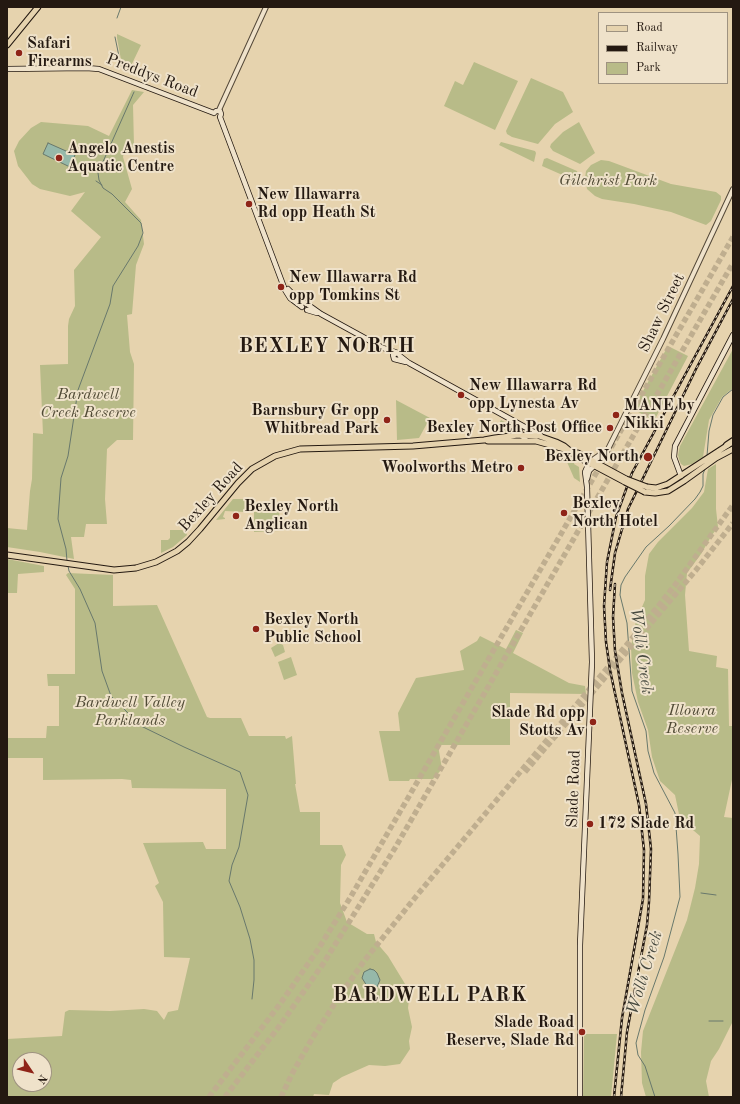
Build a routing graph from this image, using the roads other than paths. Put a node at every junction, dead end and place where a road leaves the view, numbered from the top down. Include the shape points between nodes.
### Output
1 (38, 7) edge
2 (266, 7) edge
3 (7, 45) edge
4 (7, 69) edge
5 (216, 111) junction
6 (733, 189) edge
7 (733, 335) edge
8 (383, 348) junction
9 (399, 354) junction
10 (392, 356) junction
11 (396, 360) junction
12 (410, 363) junction
13 (512, 420) junction
14 (520, 430) junction
15 (521, 435) junction
16 (515, 436) junction
17 (544, 437) junction
18 (484, 440) junction
19 (526, 440) junction
20 (731, 443) edge
21 (733, 449) edge
22 (570, 451) junction
23 (593, 463) junction
24 (683, 478) junction
25 (7, 554) edge
26 (580, 1097) edge

1 - 3 main road
2 - 5 street
4 - 5 main road, Preddys Road via 99,69
5 - 8 main road, Preddys Road via 216,117 220,117 287,292 293,301
6 - 23 street, Shaw Street via 610,446 603,457
7 - 24 main road via 675,446 674,458
8 - 9 main road
8 - 10 main road
9 - 10 main road
9 - 11 main road via 399,359
9 - 12 main road
10 - 11 main road
11 - 12 main road
12 - 13 main road
13 - 14 main road
13 - 17 main road
14 - 15 main road
14 - 16 main road
15 - 16 main road, Bexley Road
15 - 17 main road, Bexley Road
15 - 19 main road
16 - 18 main road, Bexley Road
17 - 22 main road, Bexley Road
18 - 19 main road, Bexley Road
18 - 25 main road, Bexley Road via 396,447 309,448 282,453 261,463 245,476 183,546 149,565 128,569 105,569
19 - 22 main road, Bexley Road
20 - 24 main road, Bexley Road via 712,454
21 - 24 main road, Bexley Road
22 - 23 main road, Bexley Road
23 - 24 main road, Bexley Road, bridge via 655,493 664,492
23 - 26 main road, Slade Road via 586,482 592,662 580,945

